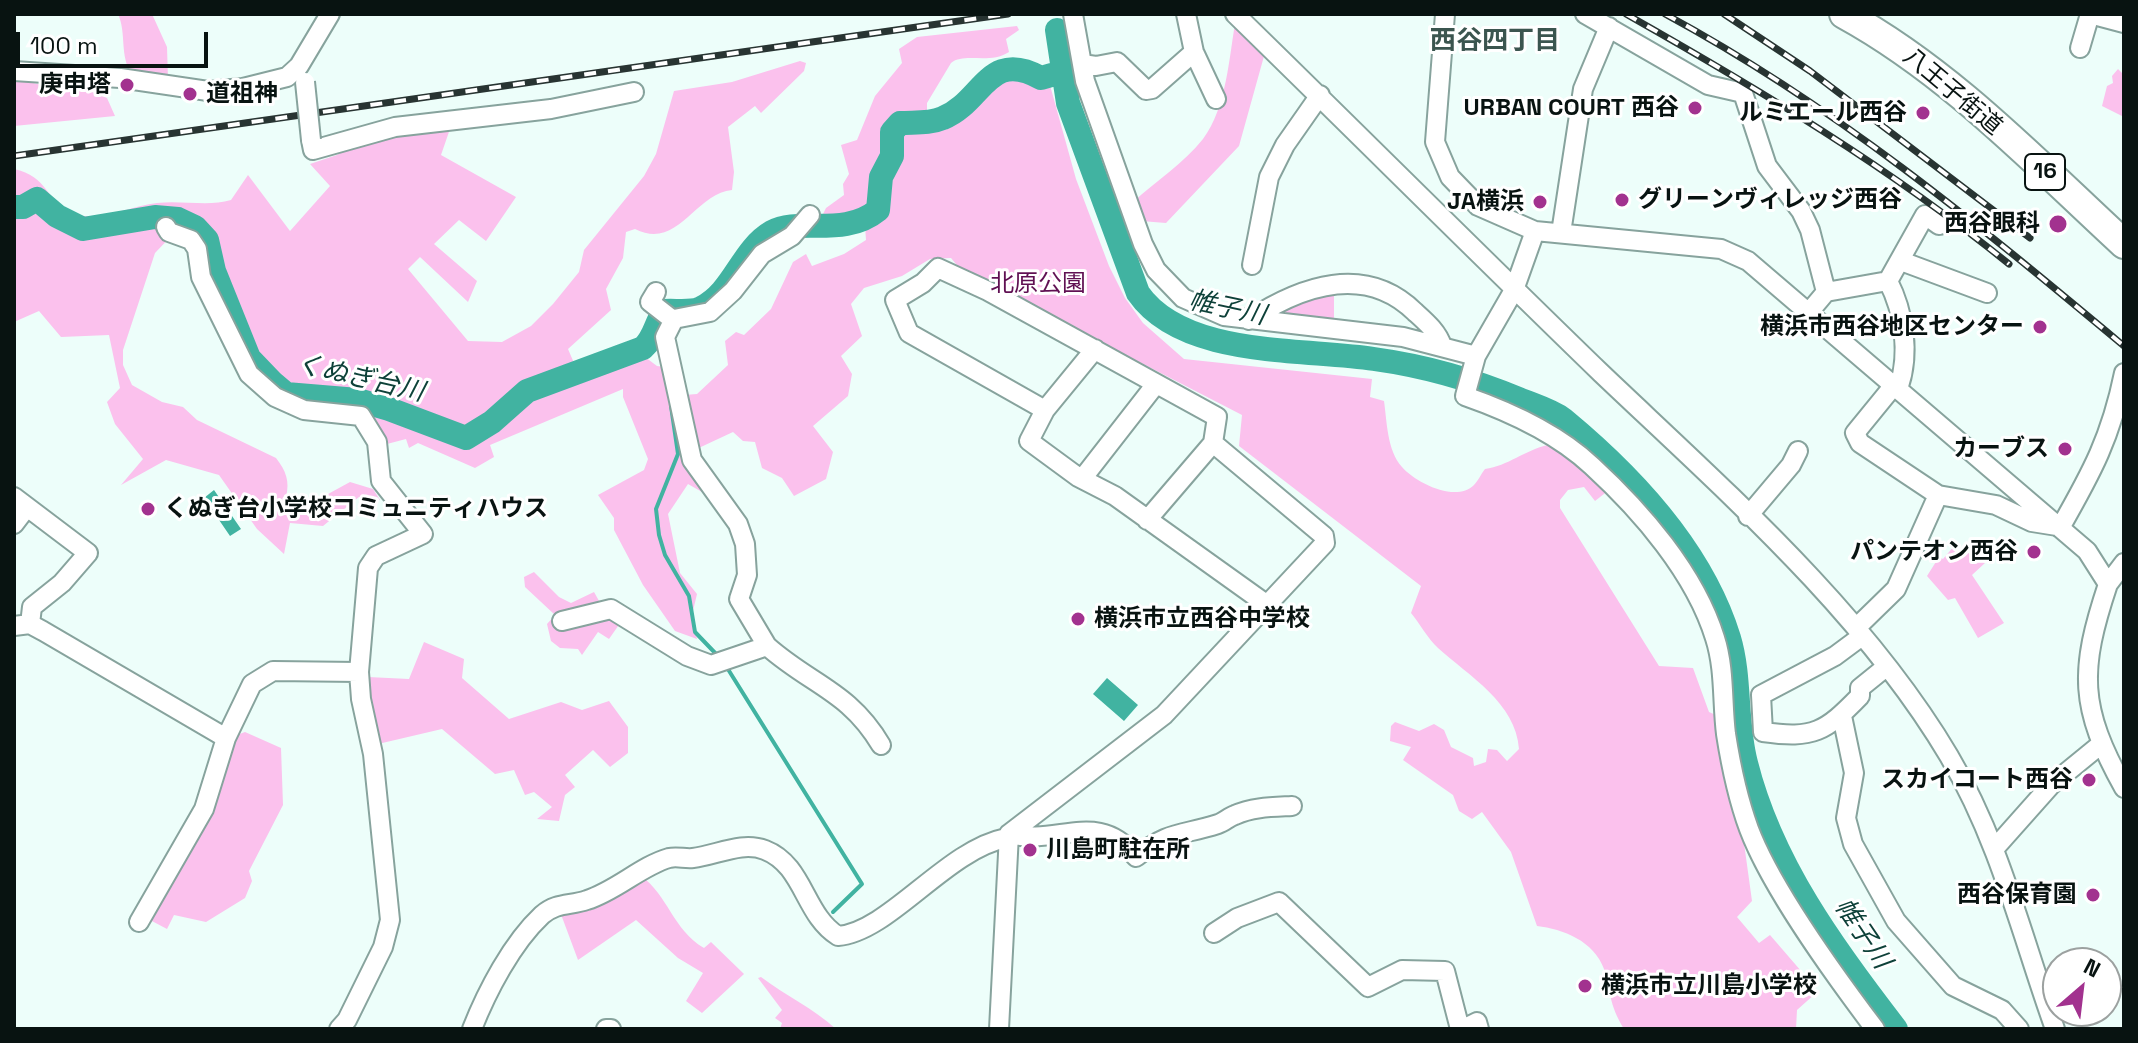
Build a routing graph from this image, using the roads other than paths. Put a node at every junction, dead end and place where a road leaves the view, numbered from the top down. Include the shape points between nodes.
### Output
1 (330, 14) edge
2 (1060, 14) edge
3 (1186, 14) edge
4 (1235, 14) edge
5 (1445, 14) edge
6 (1585, 14) edge
7 (1844, 14) edge
8 (1074, 21) edge
9 (2124, 23) edge
10 (1609, 27) junction
11 (2080, 48) dead end
12 (1194, 52) junction
13 (1082, 64) junction
14 (14, 71) edge
15 (302, 74) junction
16 (634, 92) dead end
17 (1320, 95) junction
18 (1216, 99) dead end
19 (810, 215) dead end
20 (1939, 225) dead end
21 (166, 227) dead end
22 (1535, 231) junction
23 (1561, 233) junction
24 (2123, 242) edge
25 (1901, 261) junction
26 (1252, 265) dead end
27 (1888, 281) junction
28 (1514, 290) junction
29 (1826, 292) junction
30 (1987, 293) dead end
31 (1810, 311) junction
32 (1249, 320) junction
33 (1442, 346) junction
34 (1095, 349) junction
35 (1475, 360) junction
36 (2124, 373) edge
37 (1156, 384) junction
38 (1897, 385) junction
39 (1045, 410) junction
40 (1213, 443) junction
41 (1798, 451) dead end
42 (1082, 479) junction
43 (1938, 495) junction
44 (21, 502) edge
45 (1748, 516) junction
46 (1147, 520) junction
47 (14, 524) edge
48 (2059, 527) junction
49 (2124, 563) edge
50 (2108, 584) junction
51 (1266, 604) junction
52 (562, 621) dead end
53 (22, 625) edge
54 (1859, 632) junction
55 (767, 646) junction
56 (1886, 667) junction
57 (359, 672) junction
58 (1842, 716) junction
59 (226, 738) junction
60 (881, 745) dead end
61 (2100, 745) junction
62 (2124, 788) edge
63 (1292, 806) dead end
64 (1008, 836) junction
65 (1995, 848) junction
66 (139, 922) dead end
67 (1214, 933) dead end
68 (339, 1029) edge
69 (472, 1029) edge
70 (999, 1029) edge
71 (1462, 1029) edge
72 (1479, 1029) edge
73 (1875, 1029) edge
74 (2019, 1029) edge
75 (2055, 1029) edge

1 - 15 street
2 - 8 street
3 - 12 street
4 - 17 street
5 - 22 street via 1435,118 1439,160 1478,206
6 - 10 street
7 - 24 highway, 八王子街道 / 16 via 1897,46 1966,100
8 - 13 street
9 - 11 street via 2090,14
10 - 23 street via 1583,89
10 - 29 street via 1708,85 1743,93 1767,166 1810,230
12 - 13 street via 1146,90 1117,62
12 - 18 street
13 - 32 street via 1156,270 1202,309
14 - 15 street via 208,91
15 - 16 street, bridge via 313,150 395,127 551,109
17 - 26 street via 1269,177
17 - 28 street
19 - 55 street via 792,236 762,254 710,312 663,309 692,460 738,524 748,560 739,599
20 - 25 street via 1925,215
21 - 57 street via 197,249 201,277 249,374 275,397 304,410 361,416 377,442 381,481 423,534 376,556 368,568
22 - 23 street
22 - 28 street
23 - 31 street via 1721,249 1766,273
25 - 27 street
25 - 30 street
27 - 29 street
27 - 38 street via 1902,323 1904,371
28 - 35 street
28 - 45 street
29 - 31 street
31 - 38 street
32 - 33 street
32 - 33 street via 1322,286 1367,283 1407,304
33 - 35 street
34 - 37 street
34 - 39 street
34 - 39 street via 938,268 895,300 909,333
35 - 73 street via 1465,396 1550,437 1592,465 1680,569 1715,638 1726,733 1749,828 1804,926
36 - 48 street via 2107,439
37 - 40 street via 1217,417
37 - 42 street
38 - 43 street via 1855,433 1878,457
38 - 48 street
39 - 42 street via 1029,441
40 - 46 street
40 - 51 street via 1324,536 1325,543
41 - 45 street
42 - 46 street
43 - 48 street via 1996,505 2032,522
43 - 54 street via 1896,589
44 - 47 street
44 - 53 street via 88,553 32,607
45 - 54 street
46 - 51 street
48 - 50 street via 2087,551
49 - 50 street
50 - 61 street via 2095,622 2088,676 2087,702
51 - 64 street via 1164,715
52 - 55 street via 611,609 711,665
53 - 59 street
54 - 56 street
54 - 58 street via 1835,656 1761,695 1763,732 1810,734
55 - 60 street via 796,672 843,697
56 - 58 street via 1860,688 1860,696
56 - 65 street via 1949,756
57 - 59 street via 259,676
57 - 68 street via 390,920 383,947
58 - 74 street via 1854,773 1846,818 1853,844 1896,921 1953,986 2002,1010
59 - 66 street via 204,809
61 - 62 street
61 - 65 street via 2051,785
63 - 64 street via 1254,809 1221,824 1180,831 1136,857 1116,836 1100,830
64 - 69 street via 937,873 856,932 838,936 823,927 779,857 764,849 668,858 585,901 561,904 543,915 482,1002
64 - 70 street
65 - 75 street
67 - 71 street via 1279,902 1368,987 1402,970 1445,971
71 - 72 street via 1477,1022

